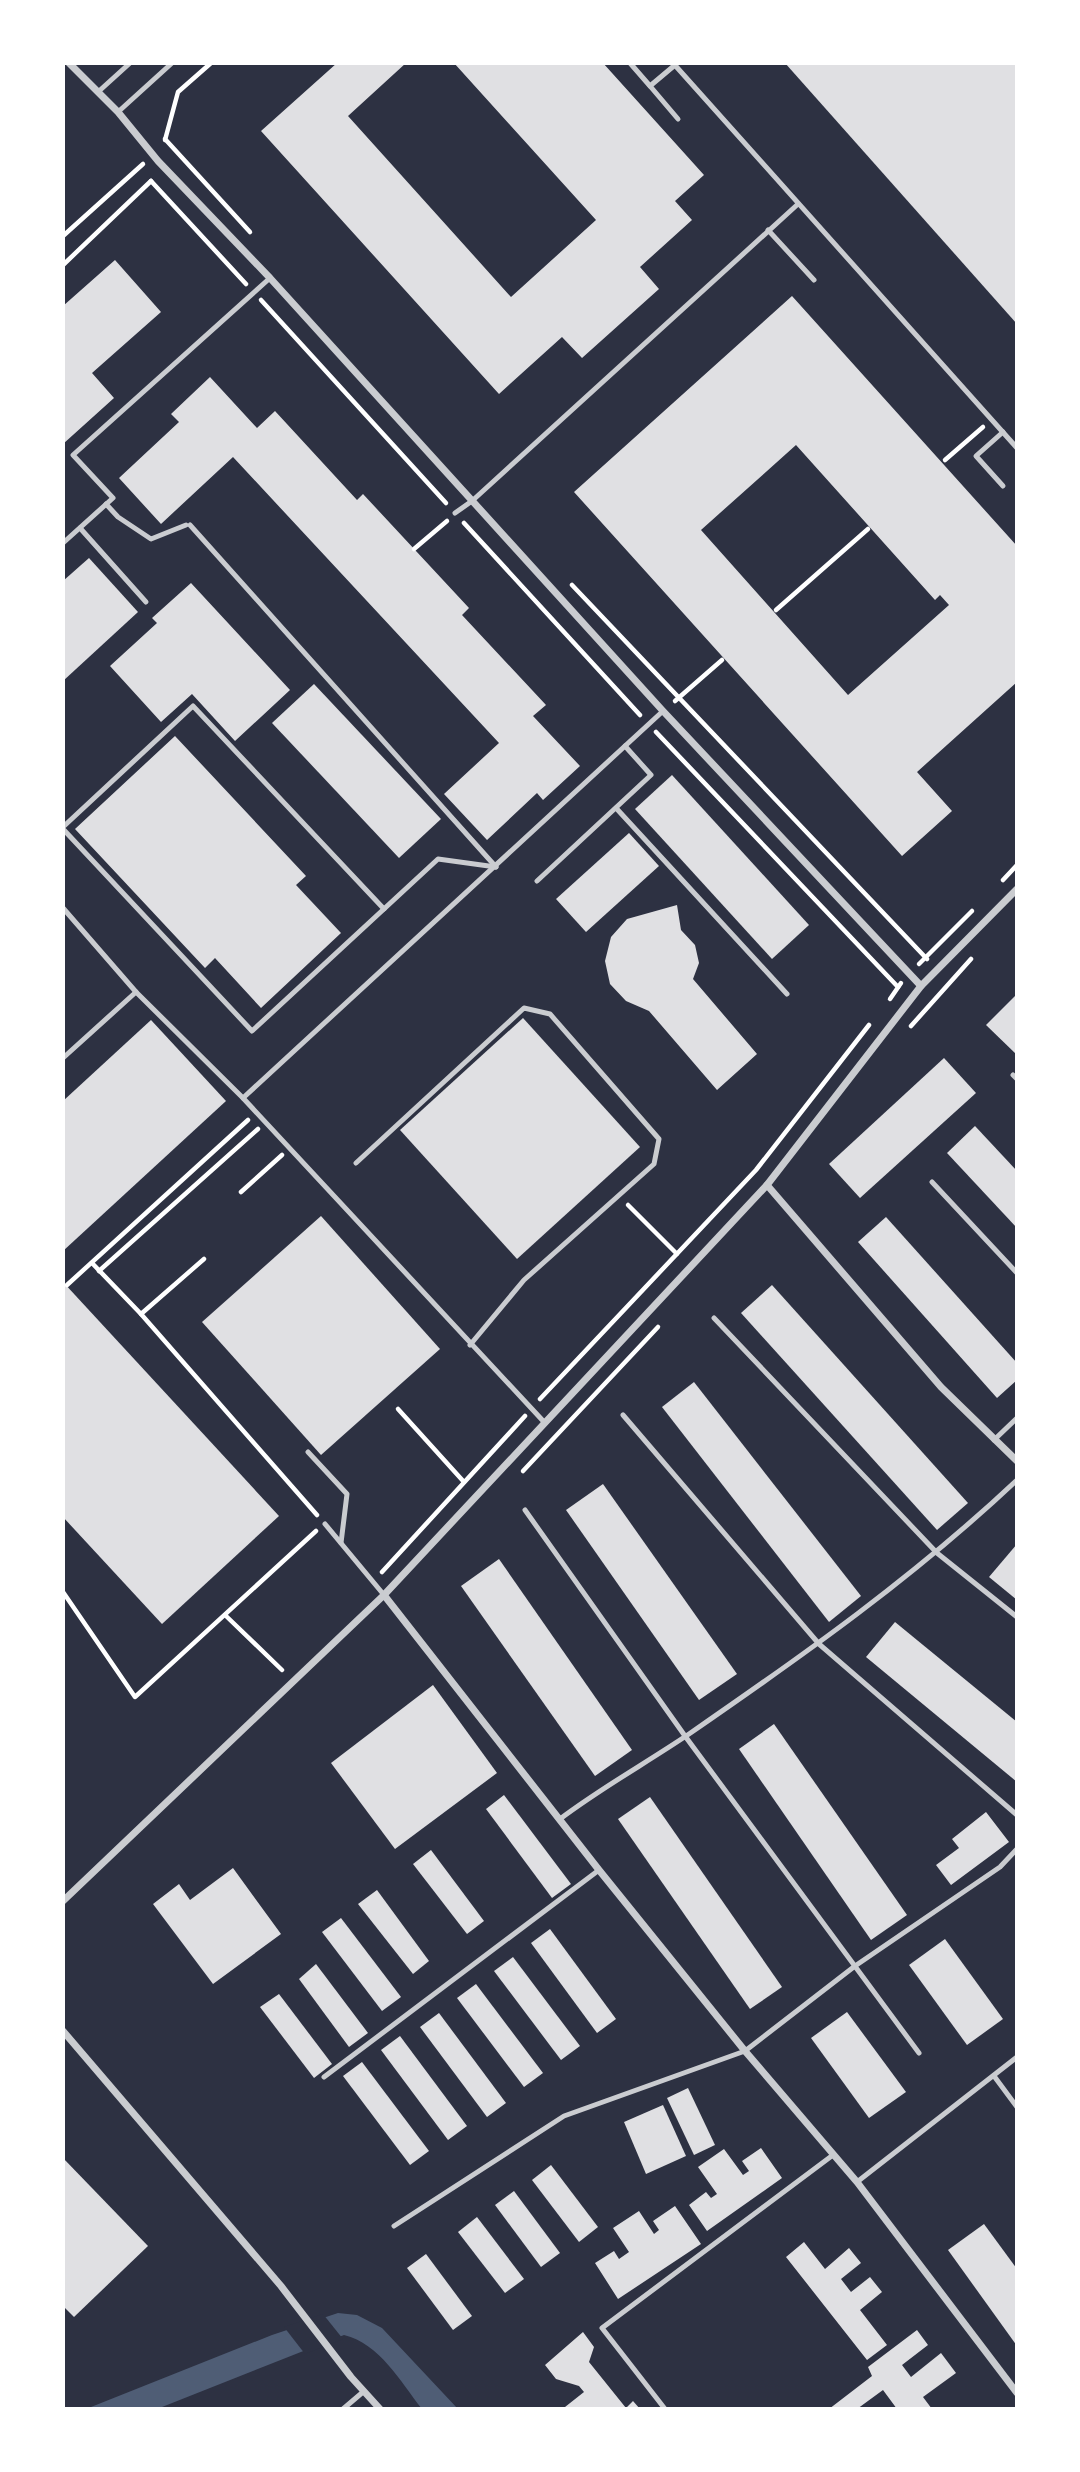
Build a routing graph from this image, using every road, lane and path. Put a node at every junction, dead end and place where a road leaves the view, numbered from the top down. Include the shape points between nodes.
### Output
1 (69, 63) edge
2 (130, 63) edge
3 (172, 63) edge
4 (211, 63) edge
5 (630, 63) edge
6 (674, 64) edge
7 (650, 86) junction
8 (98, 92) junction
9 (118, 112) junction
10 (678, 119) dead end
11 (165, 139) junction
12 (155, 158) junction
13 (151, 181) junction
14 (798, 204) junction
15 (768, 230) junction
16 (251, 234) dead end
17 (63, 236) edge
18 (63, 265) edge
19 (270, 278) junction
20 (814, 280) dead end
21 (254, 292) junction
22 (991, 419) junction
23 (1003, 432) junction
24 (1017, 448) edge
25 (946, 460) dead end
26 (1003, 486) dead end
27 (472, 501) junction
28 (106, 504) junction
29 (455, 513) junction
30 (80, 528) junction
31 (868, 529) dead end
32 (63, 543) edge
33 (414, 549) dead end
34 (566, 580) dead end
35 (146, 602) dead end
36 (776, 610) dead end
37 (722, 660) dead end
38 (678, 699) junction
39 (663, 711) junction
40 (649, 724) junction
41 (625, 746) junction
42 (616, 808) junction
43 (63, 828) edge
44 (1017, 865) edge
45 (496, 866) junction
46 (537, 881) dead end
47 (999, 884) dead end
48 (1017, 889) edge
49 (980, 902) dead end
50 (63, 908) edge
51 (384, 909) junction
52 (925, 957) junction
53 (937, 969) junction
54 (909, 974) junction
55 (950, 982) dead end
56 (920, 986) junction
57 (898, 987) junction
58 (136, 992) junction
59 (787, 994) dead end
60 (911, 998) junction
61 (882, 1009) dead end
62 (923, 1012) dead end
63 (874, 1019) dead end
64 (63, 1058) edge
65 (243, 1098) junction
66 (256, 1113) junction
67 (265, 1123) junction
68 (289, 1149) junction
69 (356, 1163) dead end
70 (932, 1182) dead end
71 (767, 1185) junction
72 (241, 1192) dead end
73 (619, 1195) junction
74 (677, 1254) junction
75 (204, 1259) dead end
76 (92, 1262) junction
77 (99, 1271) junction
78 (1017, 1273) edge
79 (68, 1285) dead end
80 (141, 1314) junction
81 (714, 1318) dead end
82 (470, 1345) junction
83 (531, 1408) junction
84 (398, 1409) dead end
85 (623, 1415) dead end
86 (1017, 1418) edge
87 (545, 1423) junction
88 (994, 1440) junction
89 (308, 1452) dead end
90 (1017, 1461) edge
91 (1017, 1480) edge
92 (464, 1482) junction
93 (525, 1510) dead end
94 (325, 1524) junction
95 (341, 1544) junction
96 (937, 1553) junction
97 (373, 1583) junction
98 (63, 1592) edge
99 (384, 1595) junction
100 (225, 1615) junction
101 (1017, 1617) edge
102 (819, 1644) junction
103 (291, 1661) dead end
104 (282, 1670) junction
105 (272, 1679) dead end
106 (685, 1736) junction
107 (1017, 1815) edge
108 (560, 1819) junction
109 (1017, 1849) edge
110 (599, 1870) junction
111 (63, 1901) edge
112 (855, 1966) junction
113 (63, 2031) edge
114 (745, 2051) junction
115 (919, 2053) dead end
116 (1017, 2057) edge
117 (994, 2076) junction
118 (324, 2077) dead end
119 (1017, 2107) edge
120 (833, 2155) junction
121 (857, 2182) junction
122 (394, 2226) dead end
123 (363, 2392) junction
124 (1017, 2393) edge
125 (343, 2409) edge
126 (380, 2409) edge
127 (665, 2409) edge

1 - 8 street
2 - 8 lane
3 - 9 lane
4 - 11 path via 178,92
5 - 7 lane
6 - 7 lane
6 - 14 lane
7 - 10 lane
8 - 9 street
9 - 12 street
11 - 12 path
11 - 16 path
12 - 13 path
12 - 17 path
12 - 19 street
13 - 18 path
13 - 21 path
14 - 15 lane
14 - 22 lane
15 - 20 lane
15 - 27 lane
19 - 21 lane
19 - 27 street
21 - 28 lane via 73,455 113,498
21 - 29 path
22 - 23 lane
22 - 25 path
23 - 24 lane
23 - 26 lane via 976,456
27 - 29 lane
27 - 39 street
28 - 30 lane
28 - 45 lane via 151,539 188,525
29 - 33 path
29 - 40 path
30 - 32 lane
30 - 35 lane
31 - 36 path
34 - 38 path
37 - 38 path
38 - 39 path
38 - 52 path
39 - 40 lane
39 - 54 street
40 - 41 lane
40 - 57 path
41 - 42 lane via 651,775
41 - 45 lane
42 - 46 lane
42 - 59 lane
43 - 51 lane via 194,706
43 - 51 lane via 252,1031
44 - 47 path
45 - 51 lane via 438,859
45 - 65 lane
48 - 53 street
49 - 52 path
50 - 58 lane
52 - 53 path
52 - 54 path
53 - 55 path
53 - 56 street
54 - 56 street
54 - 57 path
56 - 60 street
57 - 60 path
57 - 61 path
58 - 64 lane
58 - 65 lane
60 - 62 path
60 - 71 street
63 - 74 path via 756,1170
65 - 66 lane
66 - 67 lane
66 - 76 path
67 - 68 lane
67 - 77 path
68 - 72 path
68 - 82 lane
69 - 73 lane via 524,1008 550,1014 659,1139 654,1164
70 - 78 lane
71 - 87 street
71 - 88 street via 941,1387
73 - 74 path
73 - 82 lane via 524,1280
74 - 83 path
75 - 80 path
76 - 77 path
76 - 79 path
77 - 80 path
80 - 94 path
81 - 96 lane
82 - 83 lane
83 - 87 lane
83 - 92 path
84 - 92 path
85 - 102 lane
86 - 88 lane
87 - 99 street
88 - 90 street
89 - 95 lane via 346,1494
91 - 96 lane
92 - 97 path
93 - 106 lane
94 - 95 lane
94 - 100 path
95 - 97 lane
96 - 101 lane
96 - 102 lane
97 - 99 lane
98 - 100 path via 135,1697
99 - 108 street
99 - 111 street
100 - 104 path
102 - 106 lane
102 - 107 lane
103 - 104 path
104 - 105 path
106 - 108 lane
106 - 112 lane
108 - 110 street
109 - 112 lane via 1000,1867
110 - 114 street
110 - 118 lane
112 - 114 lane
112 - 115 lane
113 - 123 street via 281,2286
114 - 120 street
114 - 122 lane via 564,2116
116 - 117 lane
117 - 119 lane
117 - 121 lane
120 - 121 street
120 - 127 lane via 602,2328
121 - 124 street
123 - 125 lane
123 - 126 street

